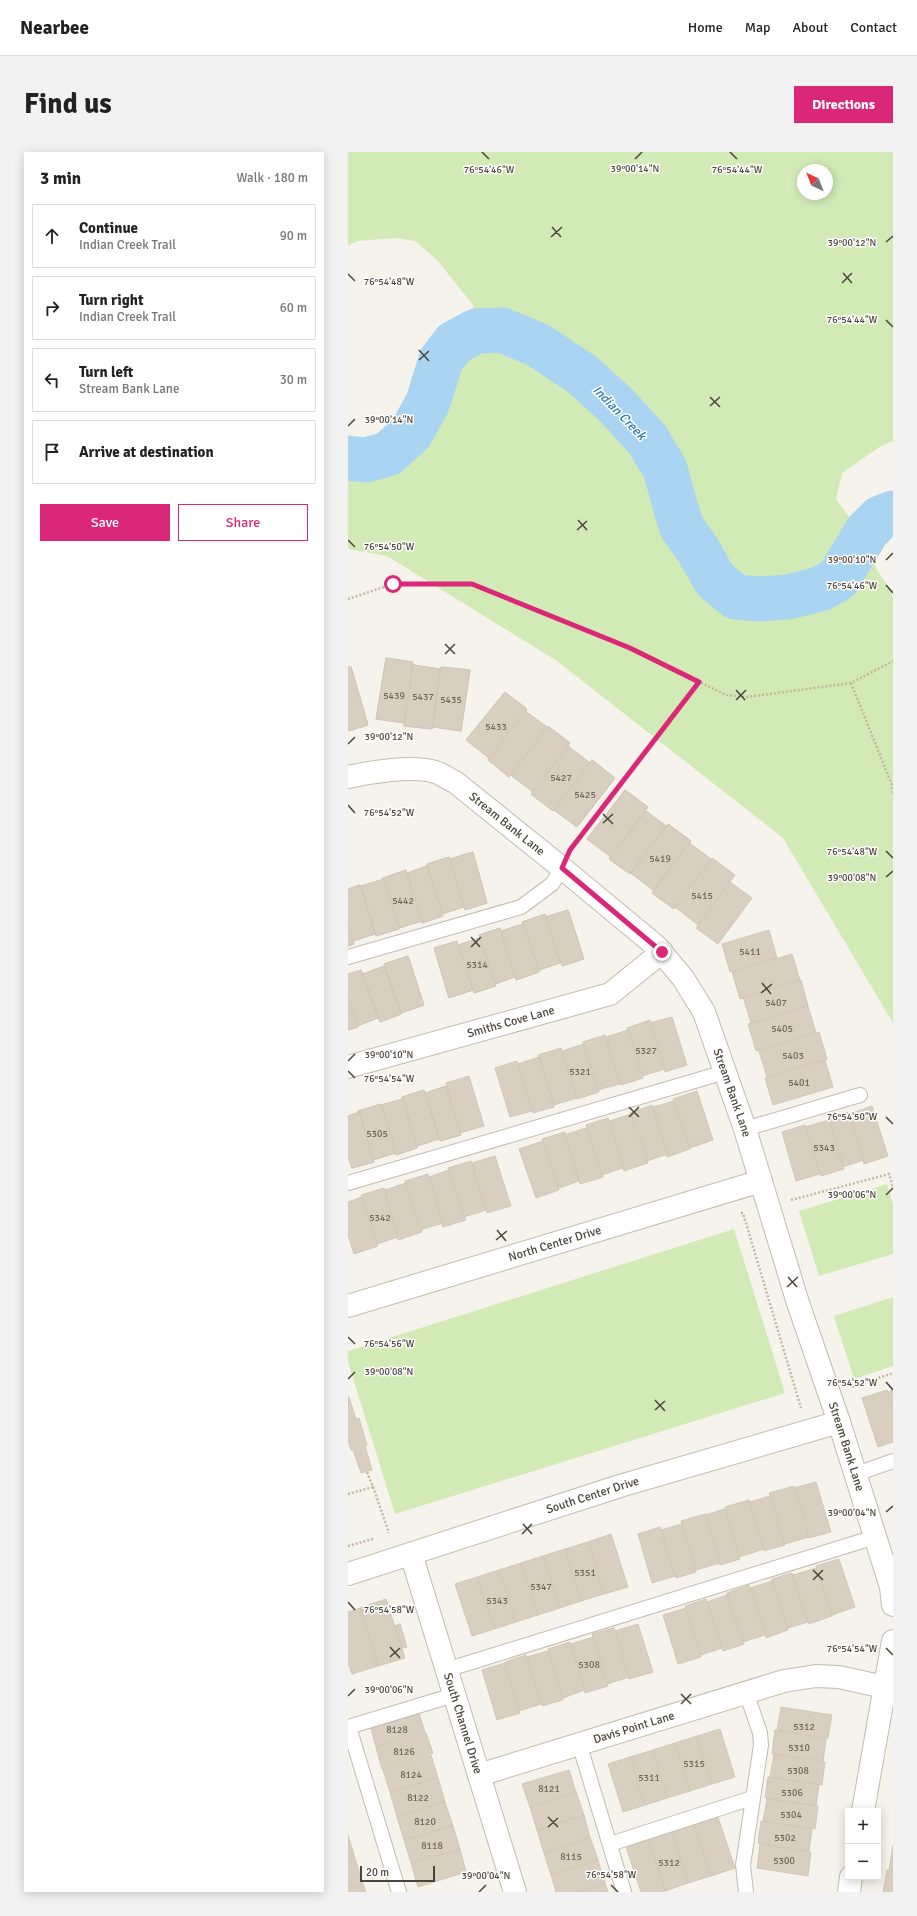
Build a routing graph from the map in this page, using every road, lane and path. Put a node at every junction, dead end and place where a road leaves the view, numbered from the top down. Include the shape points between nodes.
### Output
1 (348, 599) edge
2 (893, 661) edge
3 (699, 682) junction
4 (851, 683) junction
5 (348, 777) edge
6 (893, 792) edge
7 (562, 868) junction
8 (662, 952) junction
9 (348, 957) edge
10 (348, 1067) edge
11 (725, 1072) junction
12 (860, 1095) dead end
13 (745, 1129) junction
14 (761, 1181) junction
15 (348, 1183) edge
16 (893, 1186) edge
17 (734, 1189) junction
18 (769, 1206) junction
19 (743, 1213) junction
20 (735, 1215) dead end
21 (348, 1306) edge
22 (794, 1410) dead end
23 (839, 1422) junction
24 (893, 1461) edge
25 (367, 1472) dead end
26 (856, 1474) junction
27 (373, 1487) junction
28 (348, 1494) edge
29 (384, 1535) dead end
30 (875, 1537) junction
31 (377, 1538) dead end
32 (348, 1546) edge
33 (411, 1554) junction
34 (348, 1574) edge
35 (893, 1605) edge
36 (893, 1641) edge
37 (446, 1670) junction
38 (884, 1687) junction
39 (746, 1692) junction
40 (454, 1695) junction
41 (348, 1727) edge
42 (579, 1743) junction
43 (479, 1775) junction
44 (752, 1798) junction
45 (864, 1808) edge
46 (610, 1844) junction
47 (851, 1880) edge
48 (399, 1892) edge
49 (515, 1892) edge
50 (624, 1892) edge
51 (746, 1892) edge
52 (849, 1892) edge

1 - 3 path via 393,584 472,584 630,648
2 - 4 path
3 - 4 path via 726,695 747,697
3 - 7 path via 570,850
4 - 6 path
5 - 7 street, Stream Bank Lane via 373,771 435,772 455,782
7 - 8 street, Stream Bank Lane
7 - 9 lane via 552,884 521,907
8 - 10 street, Smiths Cove Lane via 610,994
8 - 11 street, Stream Bank Lane via 683,978 704,1012
11 - 13 street, Stream Bank Lane
11 - 15 lane
12 - 13 lane
13 - 14 street, Stream Bank Lane
14 - 17 street, North Center Drive
14 - 18 street, Stream Bank Lane
16 - 18 path via 889,1174
17 - 19 path
17 - 21 street, North Center Drive
18 - 19 path
18 - 23 street, Stream Bank Lane via 798,1302
19 - 20 path
19 - 22 path via 802,1408
23 - 26 street, Stream Bank Lane
23 - 33 street, South Center Drive via 620,1486
24 - 26 lane
25 - 27 path
26 - 30 street, Stream Bank Lane
27 - 28 path
27 - 29 path via 390,1533
30 - 35 street, Stream Bank Lane via 891,1587
30 - 37 lane
31 - 32 path
33 - 34 street, South Center Drive
33 - 37 street, South Channel Drive
36 - 38 street
37 - 40 street, South Channel Drive
38 - 39 street, Davis Point Lane via 839,1677 816,1676 784,1680
38 - 45 street
39 - 42 street, Davis Point Lane
39 - 44 lane via 761,1739
40 - 41 lane
40 - 43 street, South Channel Drive
41 - 48 lane
42 - 43 street, Davis Point Lane
42 - 46 lane
43 - 49 street, South Channel Drive
44 - 46 lane
44 - 51 lane via 743,1865
46 - 50 lane
47 - 52 street

